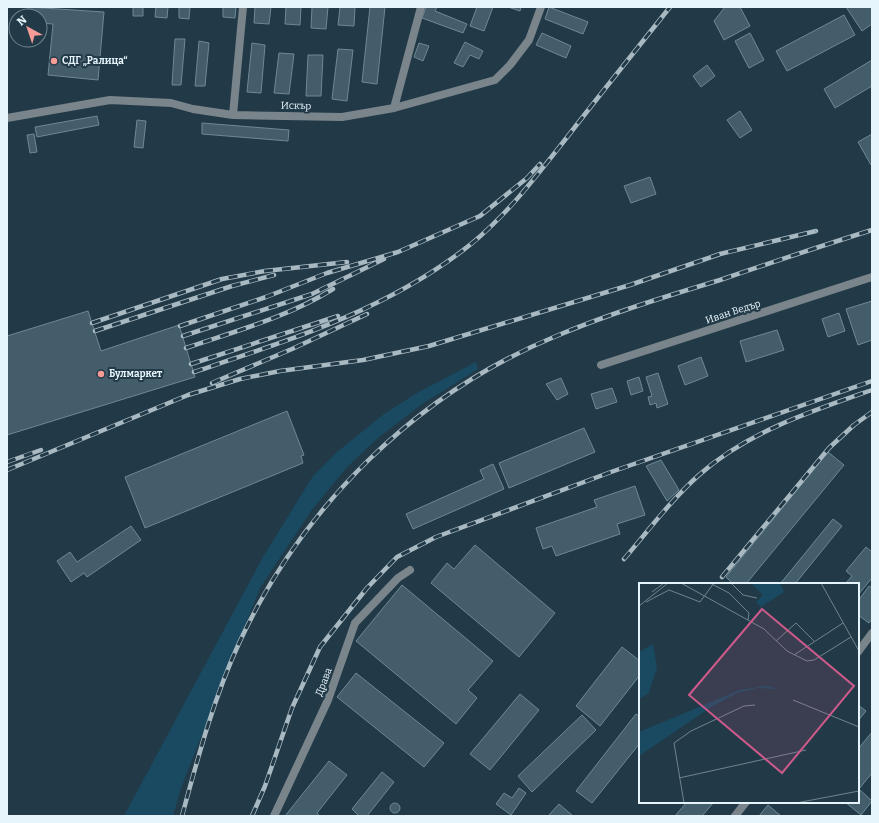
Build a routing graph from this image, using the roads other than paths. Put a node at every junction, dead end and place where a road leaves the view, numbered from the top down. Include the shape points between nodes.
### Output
1 (243, 7) edge
2 (421, 7) edge
3 (541, 7) edge
4 (394, 108) junction
5 (233, 115) junction
6 (7, 118) edge
7 (872, 277) edge
8 (601, 365) dead end
9 (410, 570) dead end
10 (872, 633) edge
11 (859, 651) edge
12 (745, 803) edge
13 (274, 816) edge
14 (735, 816) edge

1 - 5 street
2 - 4 street
3 - 4 street, Искър via 529,40 495,80
4 - 5 street, Искър via 342,116
5 - 6 street, Искър via 171,103 110,100
7 - 8 street, Иван Ведър
9 - 13 street, Драва via 398,578 355,623 328,700
10 - 11 street
12 - 14 street

